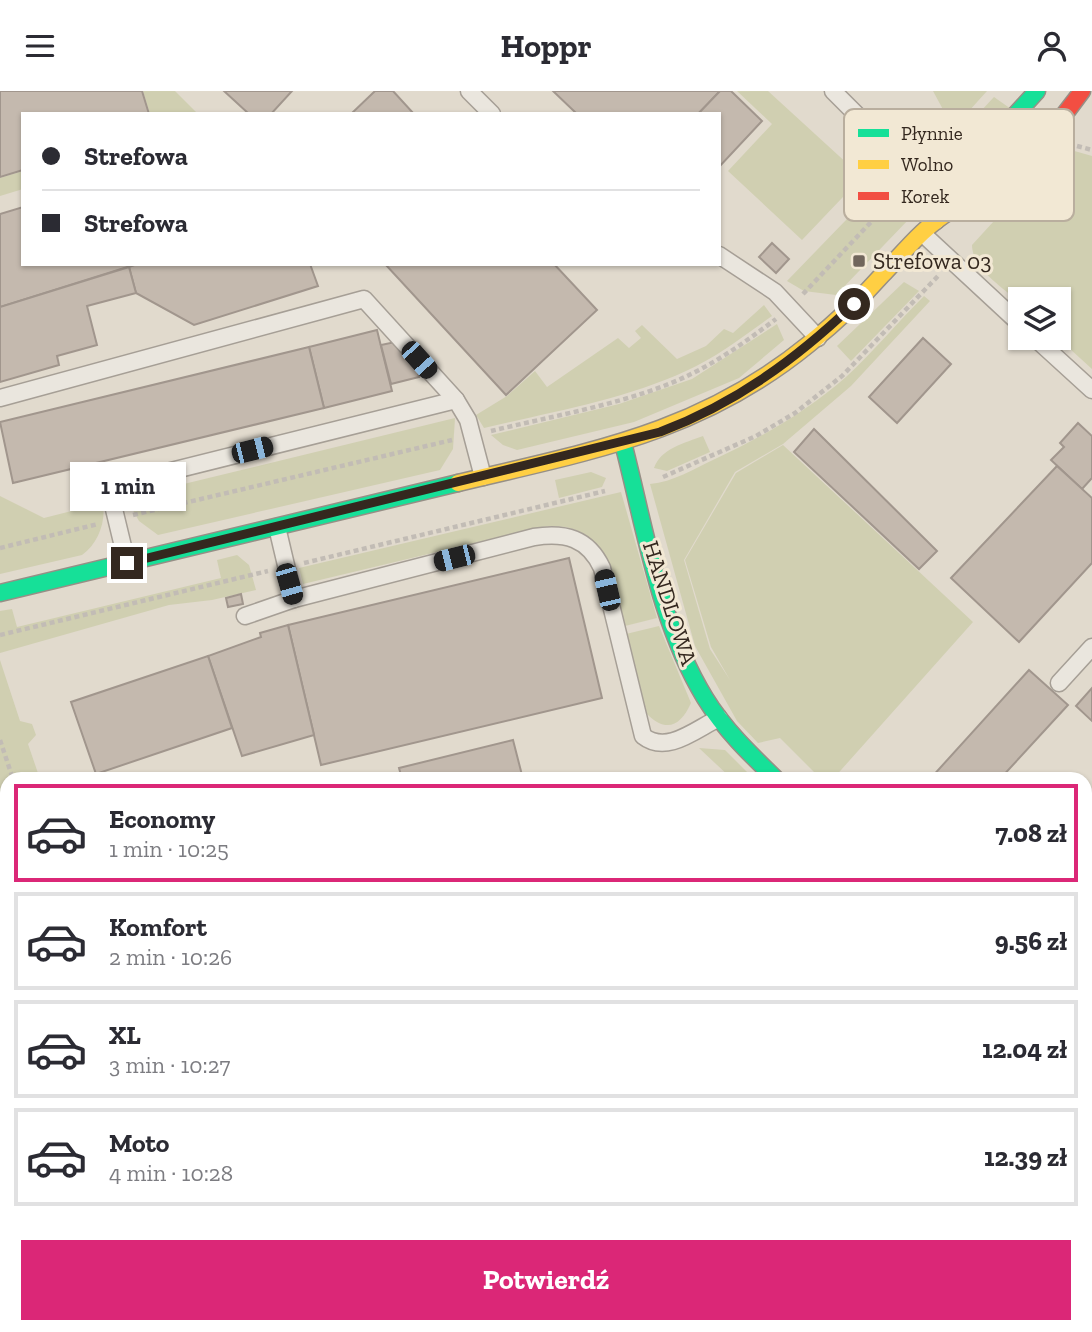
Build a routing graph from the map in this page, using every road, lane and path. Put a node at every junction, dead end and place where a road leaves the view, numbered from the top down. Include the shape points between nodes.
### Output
1 (469, 91) edge
2 (832, 91) edge
3 (1037, 91) edge
4 (1083, 96) edge
5 (850, 109) edge
6 (1021, 109) edge
7 (1069, 109) edge
8 (490, 112) edge
9 (936, 221) edge
10 (923, 234) junction
11 (721, 256) edge
12 (1008, 313) edge
13 (818, 338) junction
14 (1048, 350) edge
15 (1092, 390) edge
16 (0, 398) edge
17 (456, 400) junction
18 (473, 435) junction
19 (623, 443) junction
20 (483, 477) junction
21 (116, 519) junction
22 (277, 527) junction
23 (0, 548) edge
24 (127, 563) junction
25 (0, 593) edge
26 (293, 599) junction
27 (245, 616) dead end
28 (1092, 647) edge
29 (1059, 683) dead end
30 (719, 718) junction
31 (0, 740) edge
32 (11, 772) edge
33 (768, 772) edge

1 - 8 lane
2 - 5 lane
3 - 6 street
4 - 7 street
9 - 10 street
10 - 12 lane
10 - 13 street
11 - 13 lane via 775,292
13 - 19 street via 761,383 726,403
14 - 15 lane
16 - 17 lane via 364,299
17 - 18 lane
17 - 21 lane via 124,481 115,485 113,494
18 - 20 lane
18 - 21 path
19 - 20 street
19 - 30 street, HANDLOWA via 677,638 697,685
20 - 22 street
21 - 23 path
21 - 24 lane
22 - 24 street
22 - 26 lane
24 - 25 street
26 - 27 lane
26 - 30 lane via 534,537 570,536 590,548 602,568 643,736 651,743 671,743
28 - 29 lane
30 - 33 street, HANDLOWA
31 - 32 path

